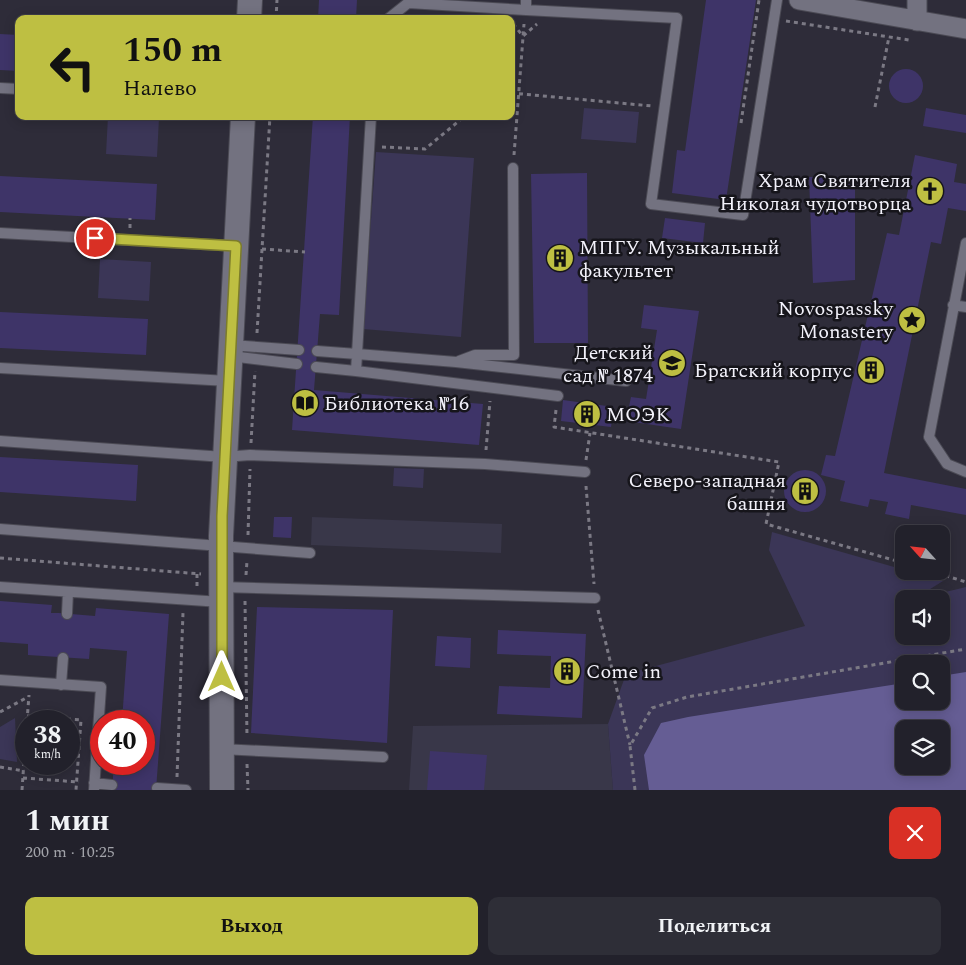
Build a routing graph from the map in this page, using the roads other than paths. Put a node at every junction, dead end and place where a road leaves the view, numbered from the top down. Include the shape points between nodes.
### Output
1 (250, 0) edge
2 (777, 0) edge
3 (799, 0) edge
4 (917, 0) edge
5 (526, 5) edge
6 (249, 15) edge
7 (393, 15) edge
8 (917, 21) junction
9 (966, 29) edge
10 (0, 88) edge
11 (15, 89) edge
12 (243, 120) edge
13 (371, 120) edge
14 (513, 168) road end
15 (0, 232) edge
16 (966, 243) edge
17 (236, 246) junction
18 (953, 304) junction
19 (966, 307) edge
20 (299, 350) dead end
21 (230, 351) junction
22 (317, 351) dead end
23 (357, 354) junction
24 (456, 362) junction
25 (297, 364) dead end
26 (316, 366) dead end
27 (0, 368) edge
28 (356, 371) junction
29 (228, 381) junction
30 (626, 381) dead end
31 (558, 396) road end
32 (0, 441) edge
33 (224, 457) junction
34 (585, 472) road end
35 (966, 472) edge
36 (0, 529) edge
37 (221, 547) junction
38 (310, 552) dead end
39 (0, 587) edge
40 (68, 592) junction
41 (222, 594) junction
42 (595, 598) dead end
43 (67, 614) dead end
44 (63, 658) dead end
45 (0, 680) edge
46 (61, 685) junction
47 (221, 749) junction
48 (383, 757) dead end
49 (112, 785) dead end
50 (94, 787) edge
51 (157, 788) dead end
52 (181, 790) edge
53 (222, 790) edge

1 - 6 street
2 - 5 lane via 744,215 651,204 677,18
3 - 8 street
4 - 8 street
5 - 7 lane via 408,3
8 - 9 street
10 - 11 lane
12 - 17 street
13 - 23 lane
14 - 24 lane via 514,355 475,355
15 - 17 lane
16 - 18 lane
17 - 21 street
18 - 19 lane
18 - 35 lane via 929,437 947,464
20 - 21 lane
21 - 25 lane
21 - 29 street
22 - 23 lane
23 - 24 lane
23 - 28 lane
24 - 30 lane
26 - 28 lane
27 - 29 lane
28 - 31 lane
29 - 33 street
32 - 33 lane
33 - 34 lane via 250,454 485,464
33 - 37 street
36 - 37 lane
37 - 38 lane
37 - 41 street
39 - 40 lane
40 - 41 lane
40 - 43 lane
41 - 42 lane
41 - 47 street
44 - 46 lane
45 - 46 lane
46 - 50 lane via 101,688
47 - 48 lane
47 - 53 street
49 - 50 lane
51 - 52 lane

